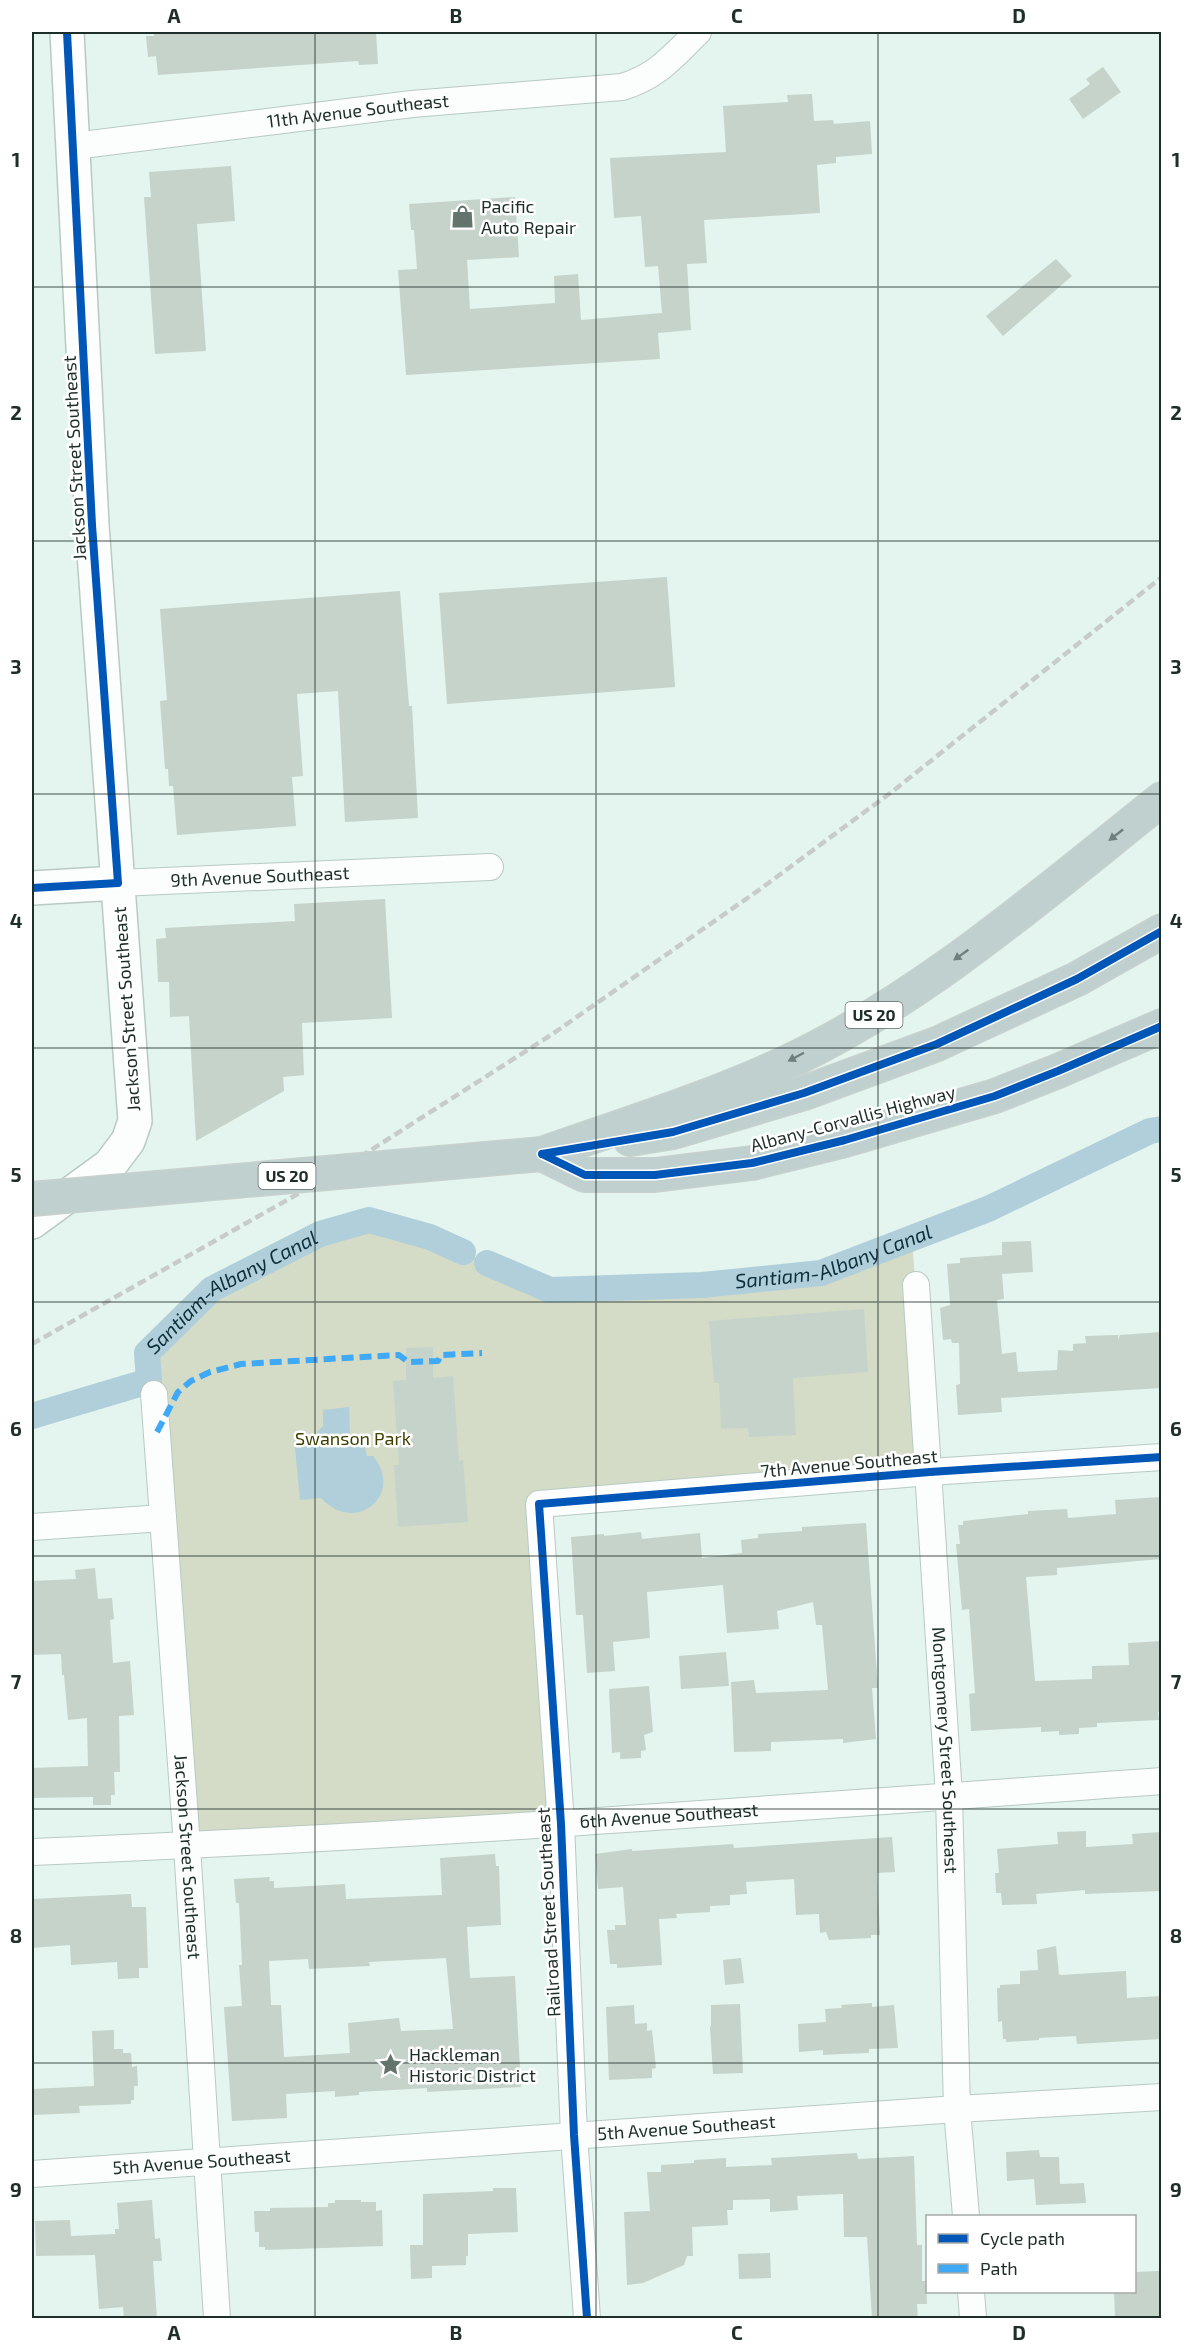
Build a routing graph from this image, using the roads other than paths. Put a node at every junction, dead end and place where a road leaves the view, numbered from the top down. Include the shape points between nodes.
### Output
1 (67, 32) edge
2 (698, 32) edge
3 (74, 146) junction
4 (1161, 799) edge
5 (490, 867) dead end
6 (118, 883) junction
7 (32, 888) edge
8 (1161, 931) edge
9 (1161, 1026) edge
10 (542, 1154) junction
11 (32, 1199) edge
12 (32, 1221) edge
13 (916, 1285) dead end
14 (154, 1394) dead end
15 (1161, 1457) edge
16 (930, 1472) junction
17 (539, 1504) joint
18 (164, 1518) junction
19 (32, 1527) edge
20 (1161, 1781) edge
21 (949, 1796) junction
22 (561, 1824) junction
23 (187, 1846) junction
24 (32, 1852) edge
25 (1161, 2097) edge
26 (957, 2109) junction
27 (574, 2135) junction
28 (208, 2163) junction
29 (32, 2174) edge
30 (966, 2215) edge
31 (971, 2293) edge
32 (217, 2319) edge
33 (586, 2319) edge
34 (974, 2319) edge

1 - 3 street, Jackson Street Southeast
2 - 3 street, 11th Avenue Southeast via 663,67 622,87 412,104
3 - 6 street, Jackson Street Southeast via 92,525
4 -> 10 highway, US 20 via 994,932 885,1009 789,1062
5 - 6 street, 9th Avenue Southeast
6 - 7 street, 9th Avenue Southeast
6 - 12 street, Jackson Street Southeast via 135,1121 128,1141 110,1165
8 - 10 highway via 1077,979 937,1044 804,1093 674,1132
9 - 10 highway, Albany-Corvallis Highway via 995,1096 752,1163 655,1175 585,1175
10 - 11 highway, US 20, bridge
13 - 16 street, Montgomery Street Southeast
14 - 18 street, Jackson Street Southeast
15 - 16 street, 7th Avenue Southeast
16 - 17 street, 7th Avenue Southeast
16 - 21 street, Montgomery Street Southeast
17 - 22 street, Railroad Street Southeast
18 - 19 street
18 - 23 street, Jackson Street Southeast
20 - 21 street, 6th Avenue Southeast
21 - 22 street, 6th Avenue Southeast
21 - 26 street, Montgomery Street Southeast
22 - 23 street, 6th Avenue Southeast
22 - 27 street, Railroad Street Southeast
23 - 24 street, 6th Avenue Southeast
23 - 28 street, Jackson Street Southeast
25 - 26 street, 5th Avenue Southeast
26 - 27 street, 5th Avenue Southeast
26 - 30 street, Montgomery Street Southeast
27 - 28 street, 5th Avenue Southeast
27 - 33 street, Railroad Street Southeast
28 - 29 street, 5th Avenue Southeast
28 - 32 street, Jackson Street Southeast
31 - 34 street

